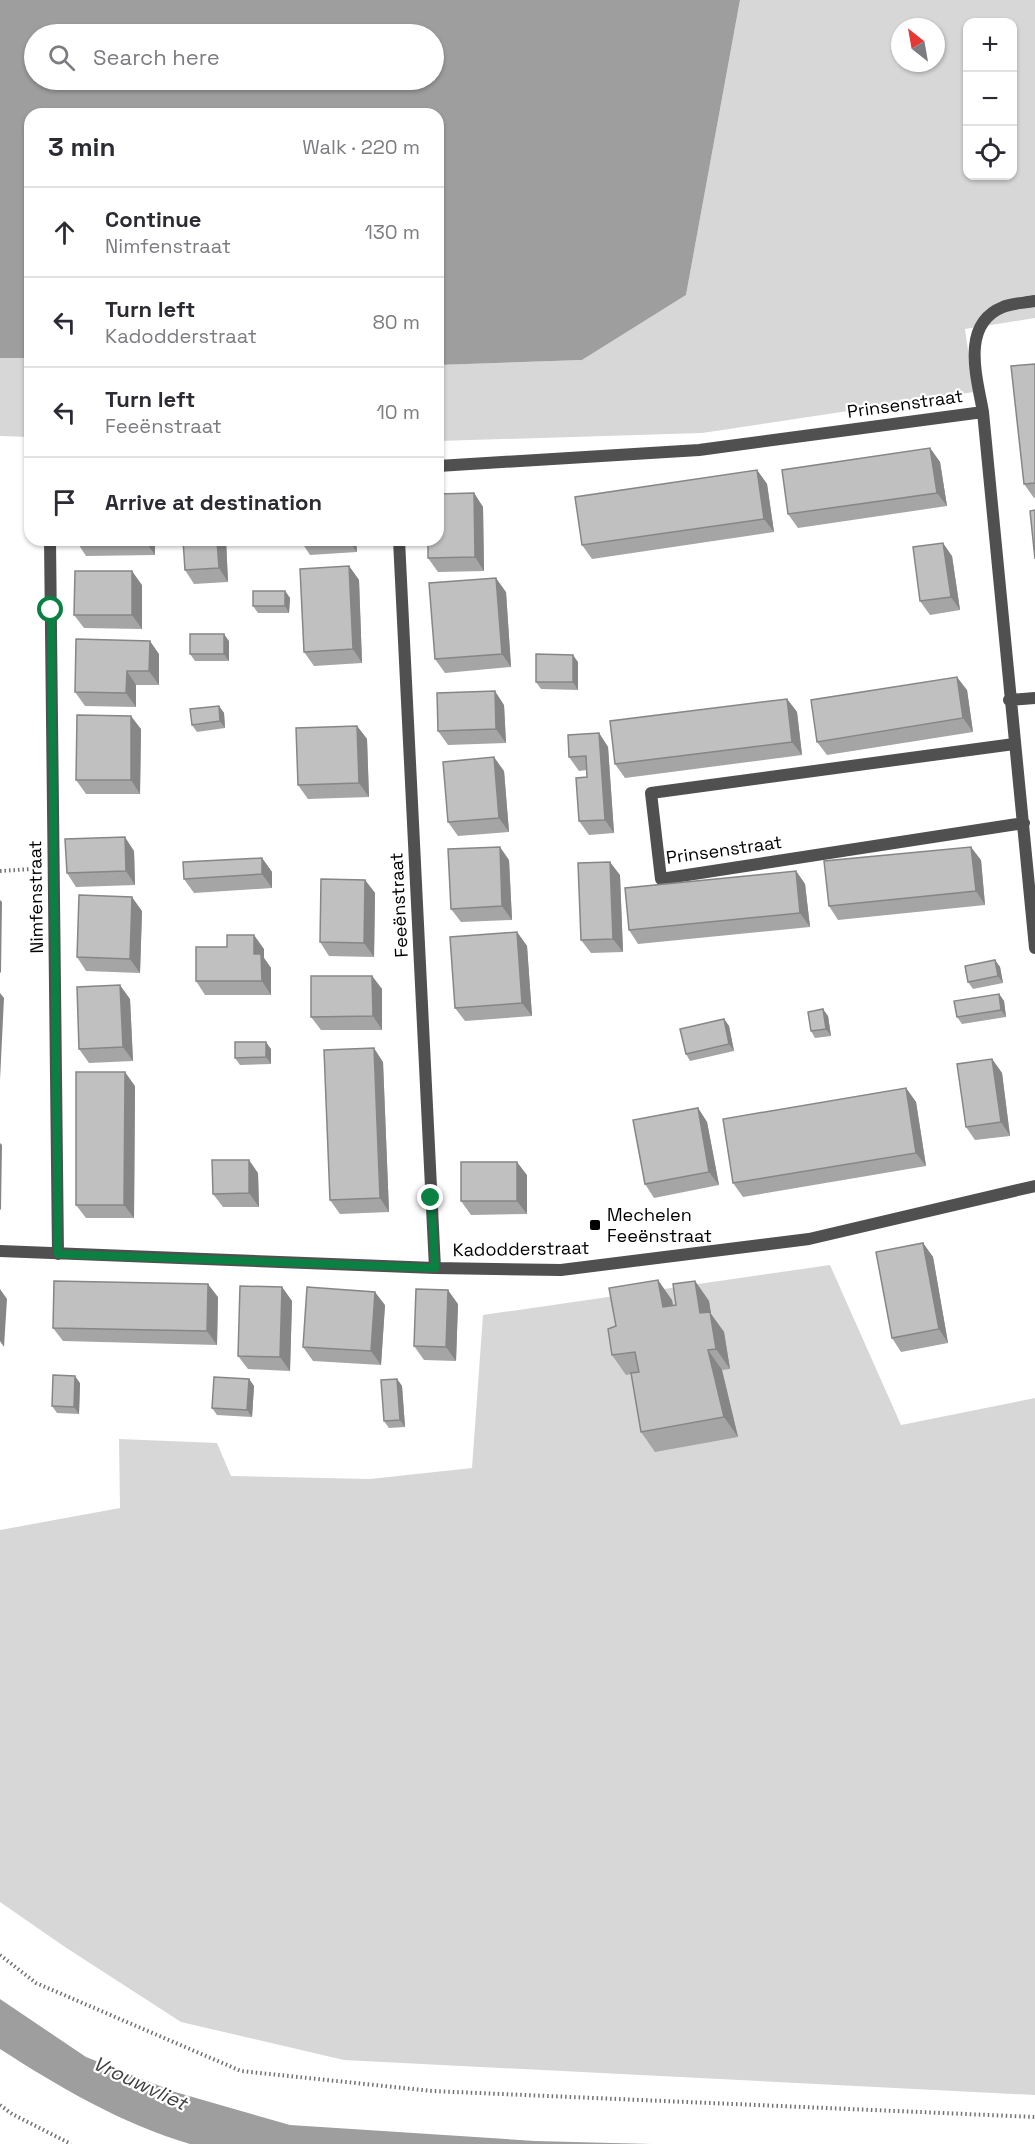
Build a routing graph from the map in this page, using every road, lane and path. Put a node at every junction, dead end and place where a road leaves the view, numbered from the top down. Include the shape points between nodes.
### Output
1 (1035, 300) edge
2 (982, 412) junction
3 (444, 466) edge
4 (50, 546) edge
5 (399, 546) edge
6 (1035, 698) edge
7 (1009, 700) junction
8 (1014, 744) junction
9 (1024, 823) junction
10 (54, 868) junction
11 (0, 871) edge
12 (1035, 948) edge
13 (1035, 1186) edge
14 (0, 1251) edge
15 (58, 1254) junction
16 (435, 1268) junction
17 (0, 1955) edge
18 (0, 2105) edge
19 (1035, 2117) edge
20 (71, 2144) edge

1 - 2 street, Prinsenstraat via 1001,308 980,326 973,354
2 - 3 street, Prinsenstraat via 699,450
2 - 7 street, Prinsenstraat
4 - 10 street, Nimfenstraat
5 - 16 street, Feeënstraat
6 - 7 street
7 - 8 street, Prinsenstraat
8 - 9 street, Prinsenstraat
8 - 9 street, Prinsenstraat via 651,793 662,879
9 - 12 street, Prinsenstraat
10 - 11 path
10 - 15 street, Nimfenstraat
13 - 16 street, Kadodderstraat via 809,1239 561,1270
14 - 15 street, Kadodderstraat
15 - 16 street, Kadodderstraat
17 - 19 path via 36,1983 241,2071 432,2091
18 - 20 path

